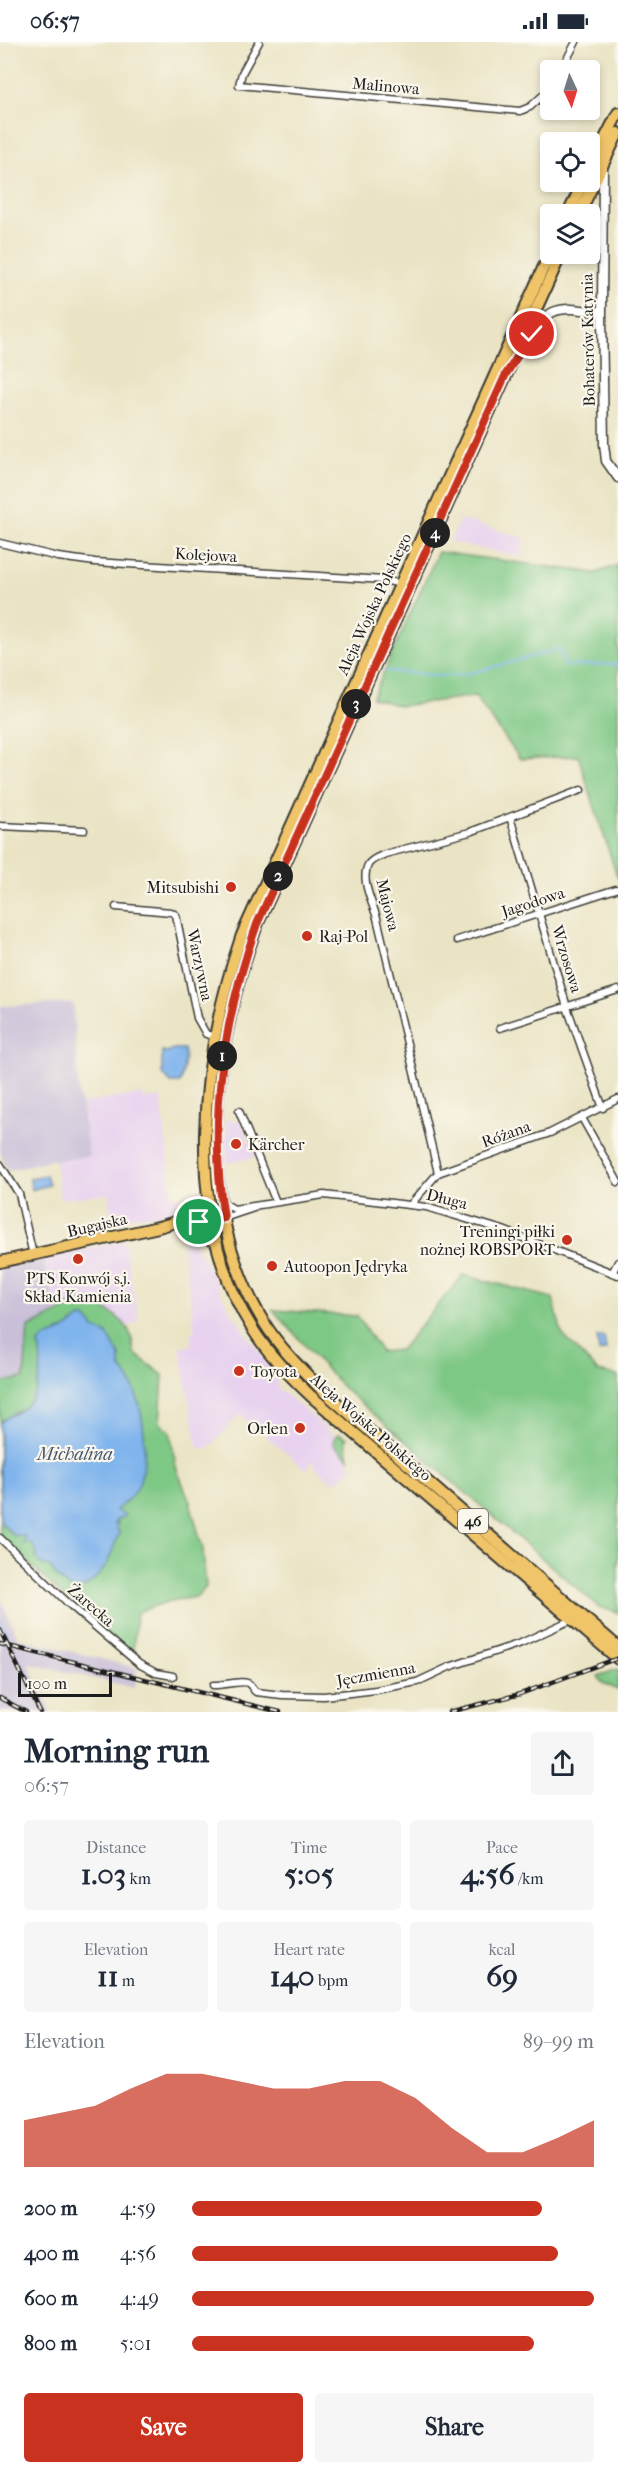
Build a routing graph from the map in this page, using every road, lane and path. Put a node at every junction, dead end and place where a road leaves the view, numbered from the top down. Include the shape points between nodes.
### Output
1 (259, 42) edge
2 (576, 42) edge
3 (566, 60) edge
4 (540, 98) edge
5 (618, 113) edge
6 (615, 129) edge
7 (600, 152) edge
8 (603, 162) junction
9 (584, 204) edge
10 (602, 222) joint
11 (545, 264) edge
12 (556, 264) edge
13 (602, 313) junction
14 (506, 374) junction
15 (618, 478) edge
16 (0, 543) edge
17 (406, 585) junction
18 (581, 790) dead end
19 (510, 817) junction
20 (0, 826) edge
21 (84, 830) dead end
22 (616, 889) dead end
23 (116, 907) dead end
24 (540, 914) junction
25 (457, 940) dead end
26 (618, 990) edge
27 (567, 1007) junction
28 (500, 1028) dead end
29 (215, 1037) junction
30 (618, 1099) edge
31 (603, 1108) junction
32 (239, 1111) dead end
33 (582, 1118) junction
34 (0, 1164) edge
35 (615, 1170) edge
36 (438, 1173) junction
37 (618, 1182) edge
38 (276, 1202) junction
39 (411, 1204) junction
40 (260, 1206) junction
41 (223, 1210) junction
42 (211, 1216) junction
43 (167, 1224) junction
44 (217, 1244) junction
45 (33, 1255) junction
46 (0, 1262) edge
47 (618, 1262) edge
48 (615, 1274) edge
49 (0, 1538) edge
50 (573, 1619) junction
51 (618, 1647) edge
52 (618, 1659) edge
53 (173, 1676) dead end
54 (213, 1685) dead end

1 - 4 street, Malinowa via 239,86 520,111
2 - 3 street
5 - 6 main road
6 - 7 main road
6 - 8 main road
8 - 9 main road
8 - 10 street, Bohaterów Katynia
10 - 13 street, Bohaterów Katynia
11 - 17 main road, Aleja Wojska Polskiego
12 - 14 main road, Aleja Wojska Polskiego
13 - 14 street via 555,310 532,334
13 - 15 street, Bohaterów Katynia via 604,444 606,460
14 - 17 main road, Aleja Wojska Polskiego
16 - 17 street, Kolejowa via 95,562 384,580
17 - 29 main road, Aleja Wojska Polskiego via 249,918 228,980
17 - 41 main road, Aleja Wojska Polskiego via 264,909 237,983 222,1053 218,1097
18 - 19 street, Majowa
19 - 24 street, Wrzosowa
19 - 36 street, Majowa via 470,832 385,854 368,865 366,882
20 - 21 street
22 - 24 street, Jagodowa
23 - 29 street, Warzywna via 176,915 198,1018 203,1030
24 - 25 street, Jagodowa
24 - 27 street, Wrzosowa
26 - 27 street
27 - 28 street
27 - 31 street, Wrzosowa
29 - 42 main road, Aleja Wojska Polskiego via 206,1115
30 - 31 street, Różana
31 - 33 street, Różana
32 - 38 street
33 - 35 street
33 - 36 street, Różana
34 - 45 street via 19,1194
35 - 37 street
36 - 39 street, Różana
38 - 39 street, Długa via 324,1195
38 - 40 street, Długa
39 - 48 street, Długa via 483,1223
40 - 41 street, Długa
40 - 41 street, Długa
41 - 42 main road, Bugajska
41 - 51 main road, Aleja Wojska Polskiego / 46 via 249,1294 264,1322 295,1363
42 - 43 main road, Bugajska
42 - 44 main road, Aleja Wojska Polskiego
43 - 44 main road via 195,1227
43 - 45 main road, Bugajska
44 - 50 main road, Aleja Wojska Polskiego / 46 via 232,1290 251,1327 293,1379
45 - 46 main road, Bugajska
47 - 48 street
49 - 53 street, Żarecka via 139,1664
50 - 52 main road, Aleja Wojska Polskiego / 46
50 - 54 street, Jęczmienna via 522,1643 417,1682 376,1690 324,1696 282,1695 256,1692 243,1681

